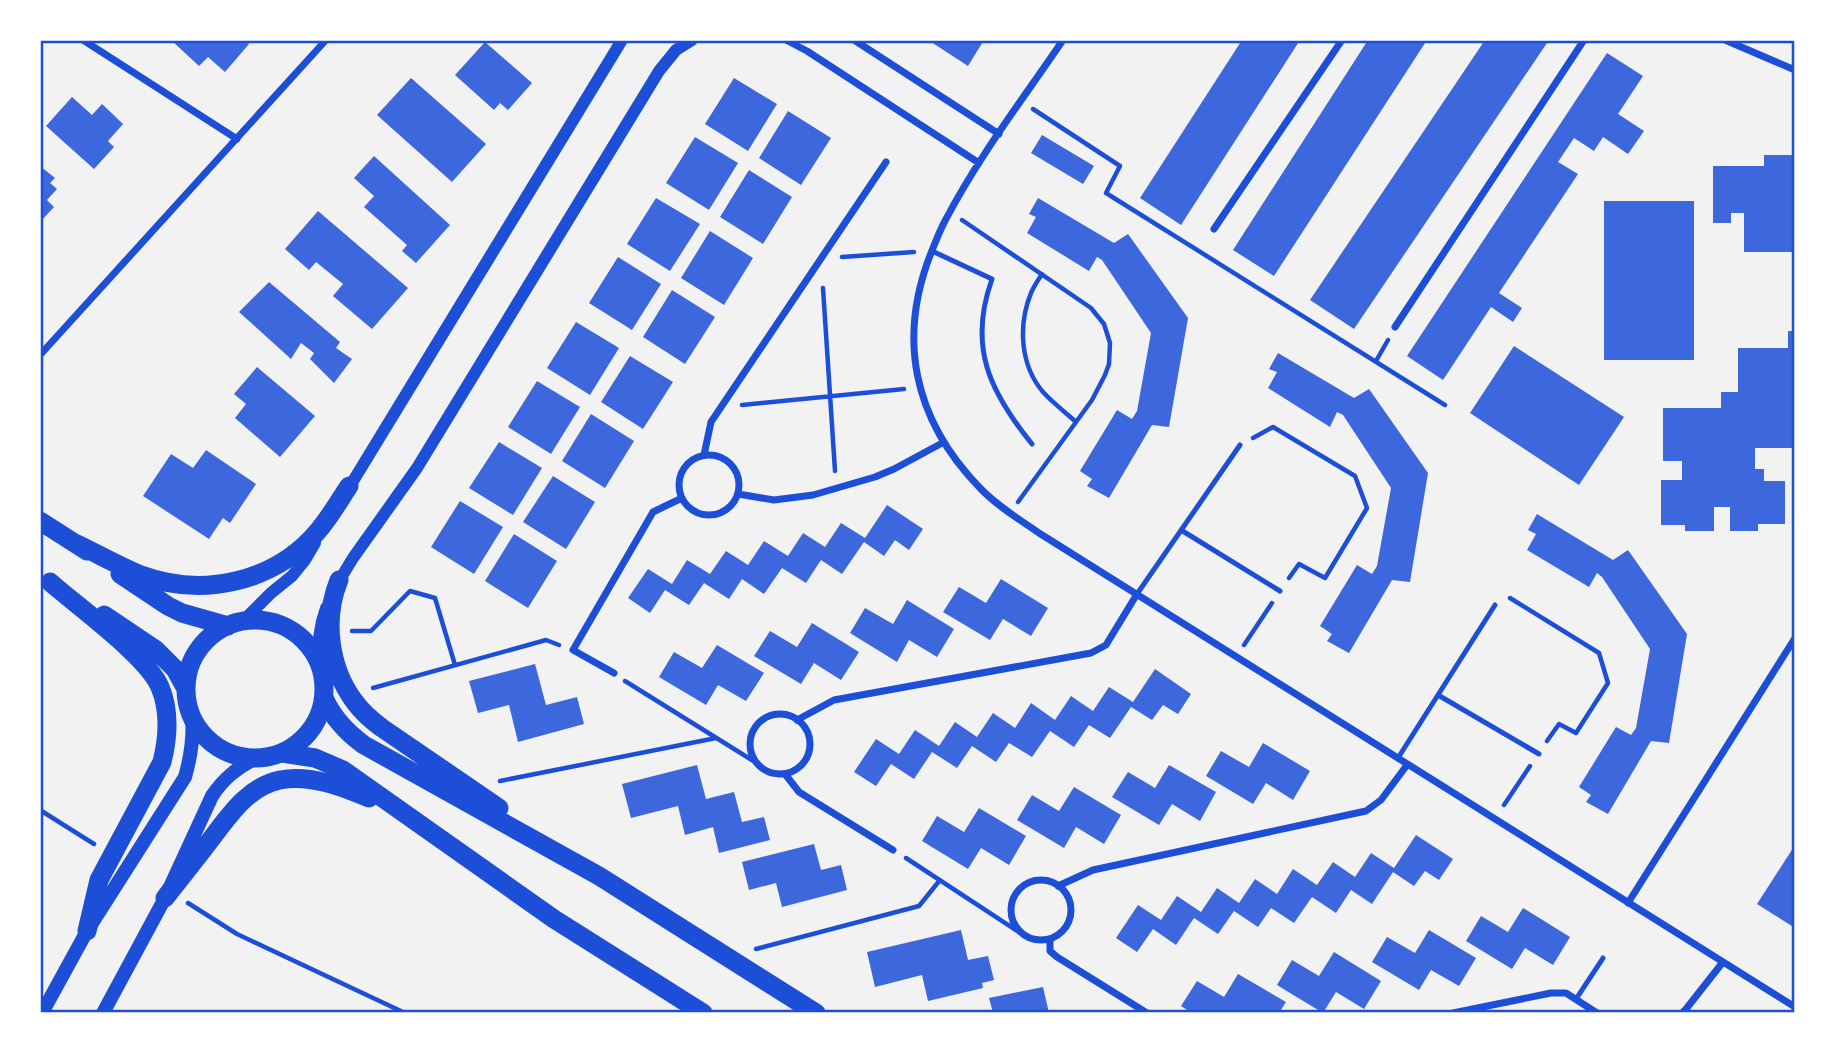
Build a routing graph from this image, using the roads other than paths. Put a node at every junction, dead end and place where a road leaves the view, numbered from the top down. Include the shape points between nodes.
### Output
1 (83, 40) edge
2 (326, 40) edge
3 (622, 40) edge
4 (692, 40) edge
5 (786, 40) edge
6 (854, 40) edge
7 (1063, 40) edge
8 (1342, 40) edge
9 (1584, 40) edge
10 (1725, 40) edge
11 (1795, 70) edge
12 (999, 134) junction
13 (237, 139) junction
14 (886, 162) dead end
15 (979, 163) junction
16 (1214, 229) dead end
17 (932, 251) junction
18 (1395, 327) road end
19 (40, 355) edge
20 (944, 442) junction
21 (1032, 444) dead end
22 (1240, 444) road end
23 (704, 455) junction
24 (349, 486) junction
25 (738, 494) junction
26 (682, 498) junction
27 (40, 521) edge
28 (1181, 530) junction
29 (77, 544) junction
30 (45, 580) edge
31 (339, 580) junction
32 (1280, 591) road end
33 (1137, 594) junction
34 (1495, 606) road end
35 (235, 624) junction
36 (1795, 638) edge
37 (319, 663) junction
38 (614, 673) road end
39 (186, 690) junction
40 (1438, 695) junction
41 (324, 698) junction
42 (192, 716) junction
43 (797, 720) junction
44 (282, 753) junction
45 (1539, 754) road end
46 (256, 758) junction
47 (1398, 758) junction
48 (1408, 765) junction
49 (785, 774) junction
50 (893, 850) road end
51 (468, 858) junction
52 (599, 876) junction
53 (1058, 886) junction
54 (172, 898) junction
55 (1628, 903) junction
56 (86, 931) junction
57 (1050, 939) junction
58 (1603, 958) dead end
59 (1723, 962) junction
60 (1576, 999) junction
61 (1795, 1007) edge
62 (42, 1013) edge
63 (103, 1013) edge
64 (703, 1013) edge
65 (816, 1013) edge
66 (1147, 1013) edge
67 (1453, 1013) edge
68 (1597, 1013) edge
69 (1682, 1013) edge

1 - 13 street
2 - 13 street
3 - 24 street
4 - 31 street via 676,50 659,71 417,468
5 - 15 street
6 - 12 street
7 - 12 street
8 - 16 street
9 - 18 street
10 - 11 street
12 - 15 street
13 - 19 street
14 - 23 street via 720,407 711,422
15 - 17 street
17 - 20 street via 915,316 914,358 927,408
17 - 21 lane via 992,279 982,316 983,354 995,390
20 - 25 street via 875,477 813,495 774,500
20 - 33 street via 982,490 1010,513
22 - 28 lane
23 - 25 street via 730,463 738,475
23 - 26 street via 691,460 682,471 678,485
24 - 29 highway via 318,531 294,553 270,569 220,585 194,586 141,575
24 - 35 street via 298,568
25 - 26 street via 727,509 714,515 695,512
26 - 38 street via 653,512 573,650
27 - 29 highway
28 - 32 lane
28 - 33 lane
29 - 35 highway via 168,606
30 - 39 highway via 156,650
30 - 56 highway via 148,668 160,687 167,714 162,762 99,880
31 - 37 street via 321,622
31 - 52 highway via 332,597 330,632 337,667 366,715
33 - 43 street via 1106,645 1091,653 834,700
33 - 47 street
34 - 40 lane
35 - 37 highway via 256,621 282,626 304,641
35 - 39 highway via 198,651
36 - 55 street
37 - 41 highway
39 - 42 highway
40 - 45 lane
40 - 47 lane
41 - 44 highway via 313,728
41 - 52 highway via 330,712 364,745
42 - 46 highway via 217,746
42 - 56 main road via 194,735 185,777
43 - 49 street via 808,735 810,749 801,766
43 - 49 street via 770,716 758,723 750,739 755,762 770,773
44 - 46 highway
44 - 51 highway via 315,758 343,770
46 - 54 main road via 219,785
47 - 48 street
48 - 53 street via 1381,800 1366,811 1093,870
48 - 55 street
49 - 50 street via 799,792
51 - 54 highway via 384,804 302,778 279,780 245,798
51 - 64 highway via 554,919
52 - 65 highway
53 - 57 street via 1068,896 1071,915 1062,932
53 - 57 street via 1050,881 1027,883 1016,892 1010,910 1019,932 1031,939
54 - 63 main road
55 - 59 street
56 - 62 main road
57 - 66 street via 1050,951 1057,957
58 - 60 lane
59 - 61 street
59 - 69 street
60 - 67 street via 1566,993 1551,993
60 - 68 street

